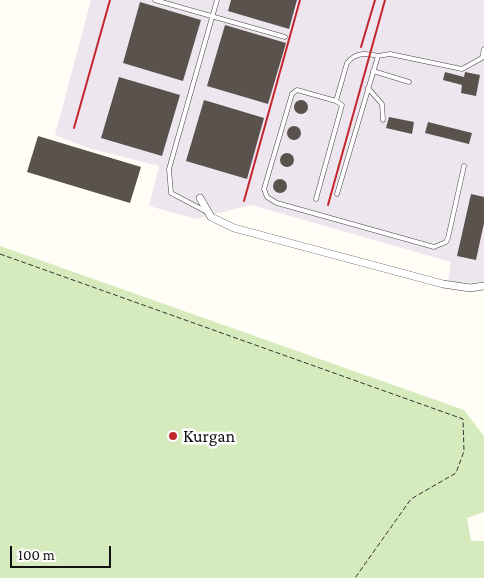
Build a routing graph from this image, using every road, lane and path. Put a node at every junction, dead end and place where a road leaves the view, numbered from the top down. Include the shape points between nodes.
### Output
1 (155, 0) edge
2 (217, 0) edge
3 (213, 16) junction
4 (285, 37) dead end
5 (484, 49) edge
6 (378, 56) junction
7 (373, 71) junction
8 (409, 82) dead end
9 (368, 88) junction
10 (336, 101) junction
11 (384, 120) dead end
12 (464, 166) dead end
13 (337, 194) dead end
14 (200, 198) dead end
15 (316, 199) dead end
16 (209, 213) junction
17 (0, 254) edge
18 (484, 286) edge
19 (355, 578) edge

1 - 3 lane
2 - 3 lane
3 - 4 lane
3 - 16 lane via 169,169 171,193
5 - 6 lane via 482,58 462,69 390,54
6 - 7 lane
6 - 10 lane via 362,53 347,63
7 - 8 lane
7 - 9 lane
9 - 11 lane via 382,104
9 - 13 lane
10 - 12 lane via 297,90 292,94 264,189 270,201 434,247 448,238
10 - 15 lane via 342,105
14 - 16 street
16 - 18 street via 234,228 386,269 456,287
17 - 19 path via 463,419 464,451 456,473 411,498

